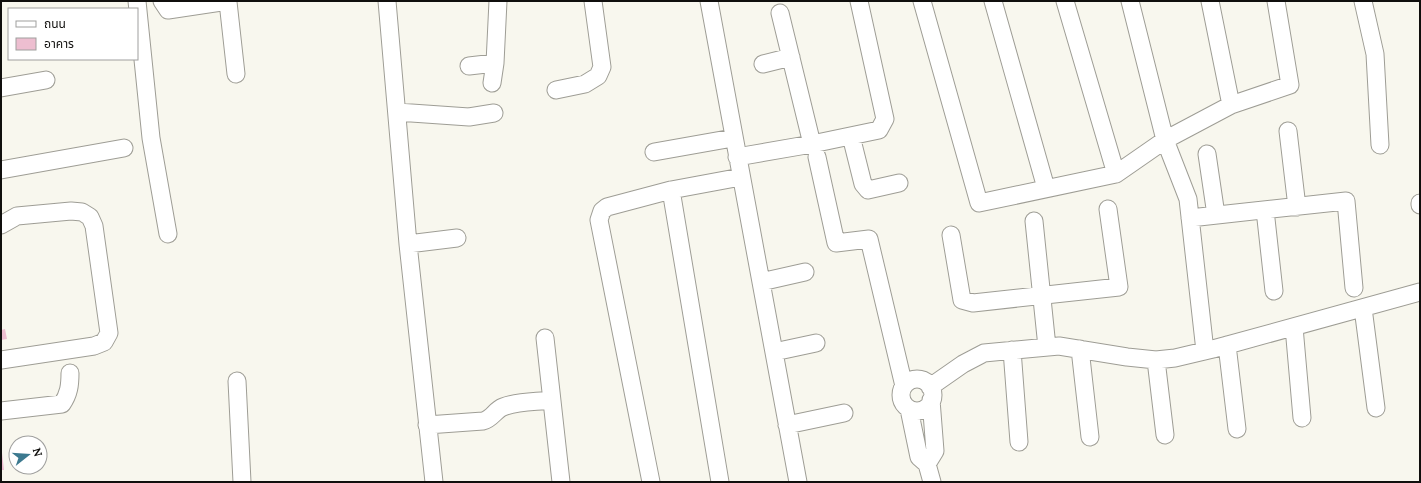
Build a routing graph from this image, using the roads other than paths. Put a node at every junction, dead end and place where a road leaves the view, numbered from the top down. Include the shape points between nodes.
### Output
1 (162, 1) edge
2 (228, 1) edge
3 (388, 1) edge
4 (498, 1) edge
5 (593, 1) edge
6 (709, 1) edge
7 (859, 1) edge
8 (922, 1) edge
9 (993, 1) edge
10 (1065, 1) edge
11 (1130, 1) edge
12 (1210, 1) edge
13 (1276, 1) edge
14 (1363, 1) edge
15 (780, 13) dead end
16 (138, 19) edge
17 (791, 57) junction
18 (495, 63) junction
19 (763, 64) dead end
20 (469, 66) dead end
21 (236, 74) dead end
22 (46, 80) dead end
23 (492, 83) dead end
24 (1, 88) edge
25 (556, 90) dead end
26 (1231, 105) junction
27 (397, 112) junction
28 (494, 113) dead end
29 (1288, 130) dead end
30 (851, 136) junction
31 (733, 138) junction
32 (1165, 140) junction
33 (1380, 145) dead end
34 (124, 148) dead end
35 (814, 150) junction
36 (654, 152) dead end
37 (1207, 154) dead end
38 (737, 157) junction
39 (1, 170) edge
40 (1116, 174) junction
41 (741, 177) junction
42 (900, 183) dead end
43 (1046, 188) junction
44 (671, 190) junction
45 (1297, 207) junction
46 (1108, 209) dead end
47 (1265, 210) junction
48 (1216, 215) junction
49 (1190, 218) junction
50 (1034, 221) dead end
51 (1, 225) edge
52 (168, 234) dead end
53 (951, 235) dead end
54 (457, 238) dead end
55 (408, 244) junction
56 (805, 272) dead end
57 (761, 282) junction
58 (1354, 288) dead end
59 (1274, 291) dead end
60 (1420, 292) edge
61 (1042, 296) junction
62 (1363, 308) junction
63 (1294, 327) junction
64 (545, 338) dead end
65 (816, 343) dead end
66 (1227, 345) junction
67 (1047, 347) junction
68 (1080, 349) junction
69 (1012, 350) junction
70 (1206, 351) junction
71 (774, 352) junction
72 (1, 360) edge
73 (1156, 360) junction
74 (70, 373) dead end
75 (237, 381) dead end
76 (904, 386) junction
77 (931, 394) junction
78 (551, 400) junction
79 (1376, 408) dead end
80 (909, 409) junction
81 (1, 411) edge
82 (844, 413) dead end
83 (1302, 418) dead end
84 (427, 425) junction
85 (787, 425) junction
86 (1237, 429) dead end
87 (1165, 435) dead end
88 (1090, 437) dead end
89 (1019, 442) dead end
90 (927, 464) junction
91 (242, 482) edge
92 (434, 482) edge
93 (560, 482) edge
94 (651, 482) edge
95 (720, 482) edge
96 (798, 482) edge
97 (932, 482) edge

1 - 2 street via 168,10
2 - 21 street
3 - 27 street
4 - 18 street
5 - 25 street via 602,67 598,76 586,84
6 - 31 street
7 - 30 street via 885,119 879,130
8 - 43 street via 979,202
9 - 43 street
10 - 40 street
11 - 32 street
12 - 26 street
13 - 26 street via 1290,85
14 - 33 street via 1375,54
15 - 17 street
16 - 52 street via 151,138
17 - 19 street
17 - 35 street
18 - 20 street
18 - 23 street
22 - 24 street
26 - 32 street
27 - 28 street via 469,117
27 - 55 street
29 - 45 street
30 - 35 street
30 - 42 street via 863,184 868,190
31 - 36 street
31 - 38 street
32 - 40 street
32 - 49 street via 1188,199
34 - 39 street
35 - 38 street
35 - 76 street via 836,243 869,239
37 - 48 street
38 - 41 street
40 - 43 street
41 - 44 street
41 - 57 street
44 - 94 street via 607,207 602,211 599,220
44 - 95 street
45 - 47 street
45 - 58 street via 1346,201
46 - 61 street via 1119,287
47 - 48 street
47 - 59 street
48 - 49 street
49 - 70 street
50 - 61 street
51 - 72 street via 17,216 71,211 82,212 90,217 94,226 109,333 104,342 94,346
53 - 61 street via 962,300 973,303
54 - 55 street
55 - 84 street
56 - 57 street
57 - 71 street
60 - 62 street
61 - 67 street
62 - 63 street
62 - 79 street
63 - 66 street
63 - 83 street
64 - 78 street
65 - 71 street
66 - 70 street
66 - 86 street
67 - 68 street
67 - 69 street
68 - 73 street
68 - 88 street
69 - 77 street via 984,353 963,364
69 - 89 street
70 - 73 street
71 - 85 street
73 - 87 street
74 - 81 street via 70,386 62,404
75 - 91 street
76 - 77 street via 908,382 923,380
76 - 80 street via 902,401
77 - 80 street via 928,406 920,410
77 - 90 street via 935,451
78 - 84 street via 509,405 483,421
78 - 93 street
80 - 90 street via 919,457
82 - 85 street
84 - 92 street
85 - 96 street
90 - 97 street

